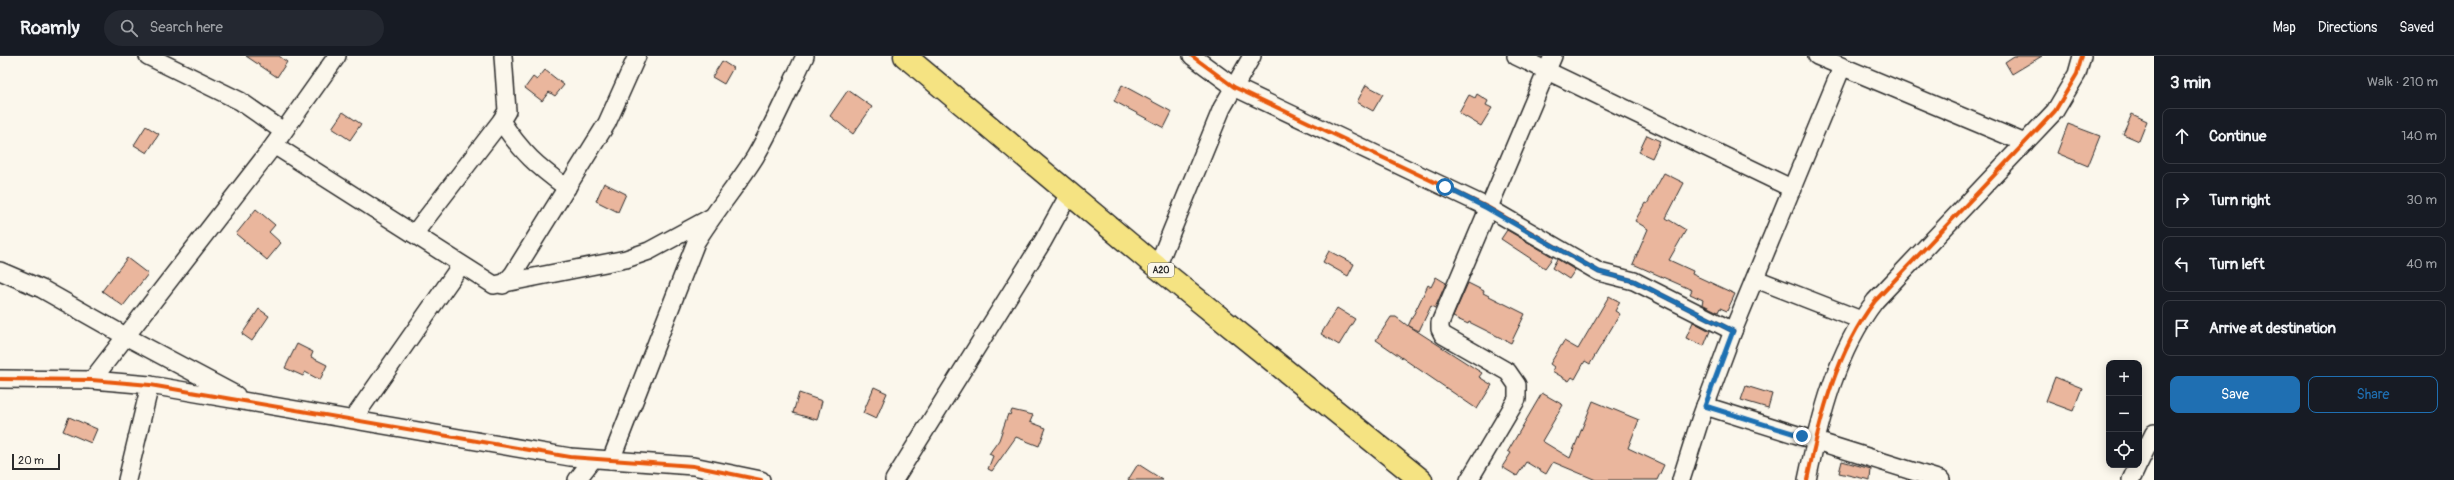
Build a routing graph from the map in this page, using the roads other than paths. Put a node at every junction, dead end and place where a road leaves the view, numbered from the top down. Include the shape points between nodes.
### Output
1 (148, 56) edge
2 (337, 56) edge
3 (503, 56) edge
4 (637, 56) edge
5 (805, 56) edge
6 (905, 56) edge
7 (1192, 56) edge
8 (1252, 56) edge
9 (1516, 56) edge
10 (1817, 56) edge
11 (2082, 56) edge
12 (1549, 64) edge
13 (1842, 67) junction
14 (1234, 87) junction
15 (501, 121) junction
16 (283, 131) junction
17 (2025, 143) junction
18 (274, 145) junction
19 (567, 188) junction
20 (1793, 189) junction
21 (1070, 194) junction
22 (1487, 208) junction
23 (710, 218) junction
24 (414, 234) junction
25 (461, 265) junction
26 (1157, 267) junction
27 (0, 270) edge
28 (1756, 279) junction
29 (503, 285) junction
30 (1861, 320) junction
31 (1733, 331) junction
32 (127, 337) junction
33 (0, 379) edge
34 (92, 380) junction
35 (150, 385) junction
36 (249, 401) junction
37 (1705, 406) junction
38 (354, 419) junction
39 (2154, 433) edge
40 (1815, 441) junction
41 (2142, 458) edge
42 (593, 459) junction
43 (611, 460) junction
44 (2137, 468) edge
45 (127, 480) edge
46 (577, 480) edge
47 (761, 480) edge
48 (894, 480) edge
49 (1420, 480) edge
50 (1469, 480) edge
51 (1681, 480) edge
52 (1807, 480) edge
53 (1941, 480) edge
54 (2131, 480) edge

1 - 16 street via 240,101
2 - 16 street
3 - 15 street via 507,110
4 - 19 street via 607,123
5 - 23 street via 755,156 726,200
6 - 21 main road, A20
7 - 14 street
8 - 14 street
9 - 12 street
10 - 13 street
11 - 17 street via 2067,94
12 - 20 street
12 - 22 street
13 - 17 street
13 - 20 street
14 - 22 street
14 - 26 street via 1222,108
15 - 19 street via 513,140 534,164
15 - 24 street
16 - 18 street
17 - 30 street via 1875,301
18 - 24 street
18 - 32 street
19 - 29 street via 513,274
20 - 28 street
21 - 26 main road, A20
21 - 48 street
22 - 31 street via 1599,272 1634,281
22 - 50 street via 1440,329 1443,335 1508,372 1516,385 1517,399
23 - 29 street via 649,251 626,259
23 - 43 street via 696,242
24 - 25 street
25 - 29 street via 494,285
25 - 38 street
26 - 49 main road, A20
27 - 32 street via 42,289
28 - 30 street
28 - 31 street
30 - 40 street via 1842,362 1820,420
31 - 37 street
32 - 34 street
32 - 36 street
33 - 34 street
34 - 35 street
35 - 36 street
35 - 45 street
36 - 38 street
37 - 40 street
37 - 51 street
38 - 42 street
39 - 41 street
40 - 52 street
40 - 53 street
42 - 43 street
42 - 46 street
43 - 47 street via 693,466
44 - 54 street

